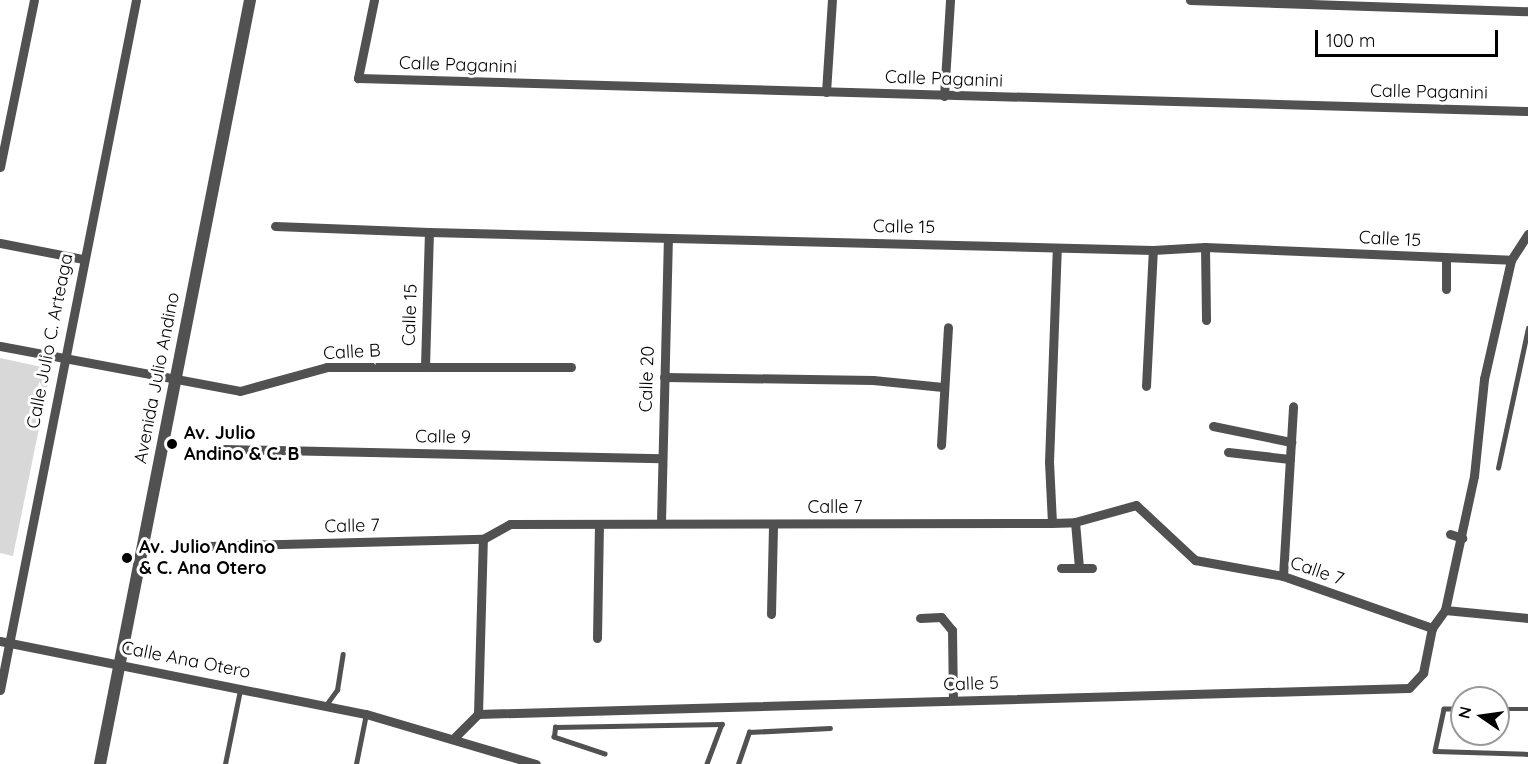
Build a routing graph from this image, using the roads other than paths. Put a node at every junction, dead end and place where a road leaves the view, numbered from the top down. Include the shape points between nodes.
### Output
1 (34, 0) edge
2 (136, 0) edge
3 (250, 0) edge
4 (374, 0) edge
5 (832, 0) edge
6 (950, 0) edge
7 (1190, 0) edge
8 (1528, 11) edge
9 (826, 92) junction
10 (944, 96) junction
11 (1528, 111) edge
12 (0, 167) edge
13 (275, 226) dead end
14 (429, 232) junction
15 (1528, 234) edge
16 (668, 238) junction
17 (0, 243) edge
18 (1205, 247) junction
19 (1057, 248) junction
20 (1153, 250) junction
21 (1446, 258) junction
22 (83, 259) junction
23 (1511, 260) junction
24 (1446, 289) dead end
25 (1206, 320) dead end
26 (948, 327) dead end
27 (1528, 328) edge
28 (0, 346) edge
29 (64, 359) junction
30 (425, 366) junction
31 (571, 367) dead end
32 (664, 378) junction
33 (175, 379) junction
34 (1146, 386) dead end
35 (942, 387) junction
36 (1293, 406) dead end
37 (1213, 426) dead end
38 (1292, 442) junction
39 (940, 445) dead end
40 (225, 449) dead end
41 (1228, 452) dead end
42 (661, 458) junction
43 (1290, 459) junction
44 (1498, 468) dead end
45 (661, 522) junction
46 (1075, 522) junction
47 (598, 524) junction
48 (773, 524) junction
49 (1052, 524) junction
50 (1450, 534) dead end
51 (1462, 538) junction
52 (483, 539) junction
53 (207, 546) dead end
54 (1061, 568) dead end
55 (1079, 568) junction
56 (1092, 568) dead end
57 (1283, 576) junction
58 (1445, 610) junction
59 (771, 614) dead end
60 (920, 618) dead end
61 (1528, 618) edge
62 (1432, 628) junction
63 (597, 638) dead end
64 (5, 642) edge
65 (343, 654) dead end
66 (120, 664) junction
67 (240, 687) junction
68 (0, 690) edge
69 (954, 700) junction
70 (326, 705) junction
71 (1450, 709) edge
72 (1510, 709) edge
73 (1528, 709) edge
74 (366, 714) junction
75 (478, 714) junction
76 (830, 728) dead end
77 (455, 737) junction
78 (605, 754) dead end
79 (1528, 754) edge
80 (100, 764) edge
81 (225, 764) edge
82 (356, 764) edge
83 (537, 764) edge
84 (707, 764) edge
85 (738, 764) edge

1 - 12 street
2 - 22 street, Calle Julio C. Arteaga
3 - 33 street, Avenida Julio Andino
4 - 9 street, Calle Paganini via 358,78
5 - 9 street
6 - 10 street
7 - 8 street
9 - 10 street, Calle Paganini
10 - 11 street, Calle Paganini
13 - 14 street
14 - 16 street, Calle 15
14 - 30 street, Calle 15
15 - 23 street
16 - 19 street, Calle 15
16 - 32 street, Calle 20
17 - 22 street
18 - 20 street, Calle 15
18 - 21 street, Calle 15
18 - 25 street
19 - 20 street, Calle 15
19 - 49 street via 1049,462
20 - 34 street
21 - 23 street, Calle 15
21 - 24 street
22 - 29 street, Calle Julio C. Arteaga
23 - 51 street via 1484,379 1474,476
26 - 35 street
27 - 44 lane
28 - 29 street, Calle B
29 - 33 street, Calle B
29 - 64 street, Calle Julio C. Arteaga
30 - 31 street, Calle B
30 - 33 street, Calle B via 327,367 240,391
32 - 35 street via 873,380
32 - 42 street, Calle 20
33 - 66 street, Avenida Julio Andino
35 - 39 street
36 - 38 street
37 - 38 street
38 - 43 street
40 - 42 street, Calle 9
41 - 43 street
42 - 45 street, Calle 20
43 - 57 street
45 - 47 street, Calle 7
45 - 48 street, Calle 7
46 - 49 street, Calle 7
46 - 55 street
46 - 57 street, Calle 7 via 1136,505 1195,560
47 - 52 street, Calle 7 via 510,524
47 - 63 street
48 - 49 street, Calle 7
48 - 59 street
50 - 51 street
51 - 58 street
52 - 53 street, Calle 7
52 - 75 street
54 - 55 street
55 - 56 street
57 - 62 street, Calle 7
58 - 61 street
58 - 62 street, Calle 5
60 - 69 street via 941,617 952,630
62 - 69 street, Calle 5 via 1424,673 1409,688
64 - 66 street, Calle Ana Otero
64 - 68 street, Calle Julio C. Arteaga
65 - 70 lane via 337,690
66 - 67 street, Calle Ana Otero
66 - 80 street, Avenida Julio Andino
67 - 70 street, Calle Ana Otero
67 - 81 lane
69 - 75 street, Calle 5
70 - 74 street, Calle Ana Otero
71 - 79 lane via 1444,709 1434,751
72 - 73 lane
74 - 77 street, Calle Ana Otero
74 - 82 lane
75 - 77 street
76 - 85 lane via 749,732
77 - 83 street, Calle Ana Otero
78 - 84 lane via 554,737 555,727 722,724

